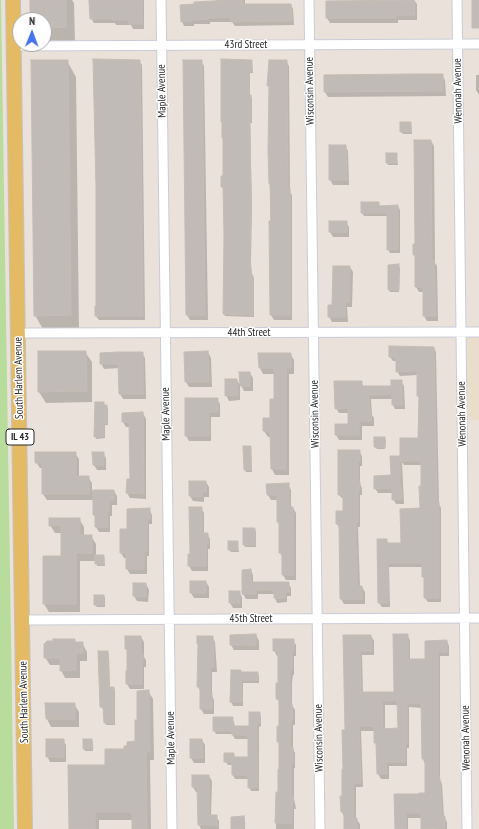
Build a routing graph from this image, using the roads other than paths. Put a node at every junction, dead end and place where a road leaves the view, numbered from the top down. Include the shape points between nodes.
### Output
1 (13, 0) edge
2 (161, 0) edge
3 (309, 0) edge
4 (457, 0) edge
5 (13, 12) edge
6 (458, 44) junction
7 (479, 44) edge
8 (309, 45) junction
9 (52, 46) edge
10 (161, 46) junction
11 (14, 52) edge
12 (314, 332) junction
13 (461, 332) junction
14 (479, 332) edge
15 (165, 333) junction
16 (19, 334) junction
17 (464, 618) junction
18 (479, 618) edge
19 (169, 619) junction
20 (318, 619) junction
21 (23, 620) junction
22 (25, 829) edge
23 (172, 829) edge
24 (320, 829) edge
25 (467, 829) edge

1 - 5 main road, South Harlem Avenue / IL 43
2 - 10 street, Maple Avenue
3 - 8 street, Wisconsin Avenue
4 - 6 street, Wenonah Avenue
6 - 7 street, 43rd Street
6 - 8 street, 43rd Street
6 - 13 street, Wenonah Avenue
8 - 10 street, 43rd Street
8 - 12 street, Wisconsin Avenue
9 - 10 street, 43rd Street
10 - 15 street, Maple Avenue
11 - 16 main road, South Harlem Avenue / IL 43
12 - 13 street, 44th Street
12 - 15 street, 44th Street
12 - 20 street, Wisconsin Avenue
13 - 14 street, 44th Street
13 - 17 street, Wenonah Avenue
15 - 16 street, 44th Street
15 - 19 street, Maple Avenue
16 - 21 main road, South Harlem Avenue / IL 43
17 - 18 street, 45th Street
17 - 20 street, 45th Street
17 - 25 street, Wenonah Avenue
19 - 20 street, 45th Street
19 - 21 street, 45th Street
19 - 23 street, Maple Avenue
20 - 24 street, Wisconsin Avenue
21 - 22 main road, South Harlem Avenue / IL 43

